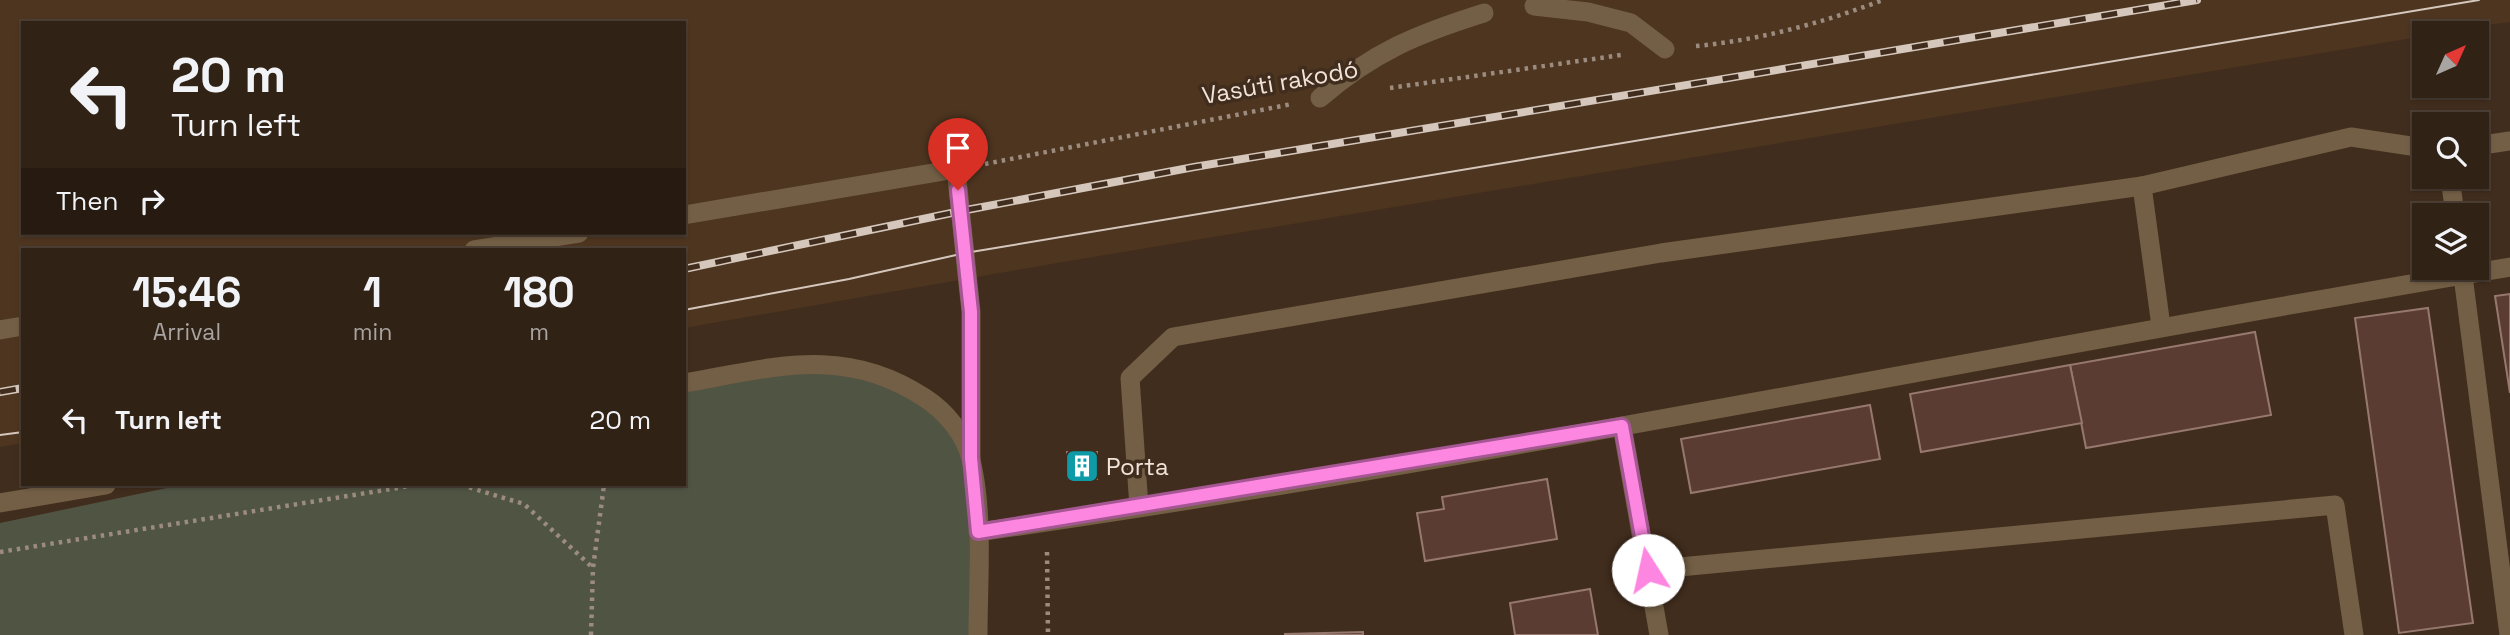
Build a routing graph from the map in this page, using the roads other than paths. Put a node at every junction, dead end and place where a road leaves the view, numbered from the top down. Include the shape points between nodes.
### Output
1 (1534, 6) dead end
2 (1484, 13) dead end
3 (1665, 49) road end
4 (1320, 98) road end
5 (2510, 141) edge
6 (2489, 144) edge
7 (2412, 146) edge
8 (2142, 186) junction
9 (686, 215) edge
10 (567, 235) edge
11 (486, 248) edge
12 (2510, 267) edge
13 (2489, 269) edge
14 (2414, 280) edge
15 (2464, 280) edge
16 (21, 326) edge
17 (2161, 326) junction
18 (0, 330) edge
19 (686, 383) edge
20 (1622, 426) junction
21 (971, 458) junction
22 (100, 486) edge
23 (0, 503) edge
24 (1139, 507) junction
25 (978, 532) junction
26 (1648, 570) junction
27 (978, 635) edge
28 (1659, 635) edge
29 (2354, 635) edge
30 (2510, 635) edge

1 - 3 street via 1631,23
2 - 4 street via 1398,44 1354,68
5 - 6 street
7 - 8 street via 2351,137
8 - 17 street
8 - 24 street via 1661,253 1173,337 1130,378
9 - 21 street via 956,169 971,312
10 - 11 street
12 - 13 street
14 - 17 street
15 - 30 street
16 - 18 street
17 - 20 street
19 - 21 street via 798,363 838,363 877,372 934,404 957,428
20 - 24 street
20 - 26 street
21 - 25 street
22 - 23 street
24 - 25 street
25 - 27 street
26 - 28 street
26 - 29 street via 2335,505

